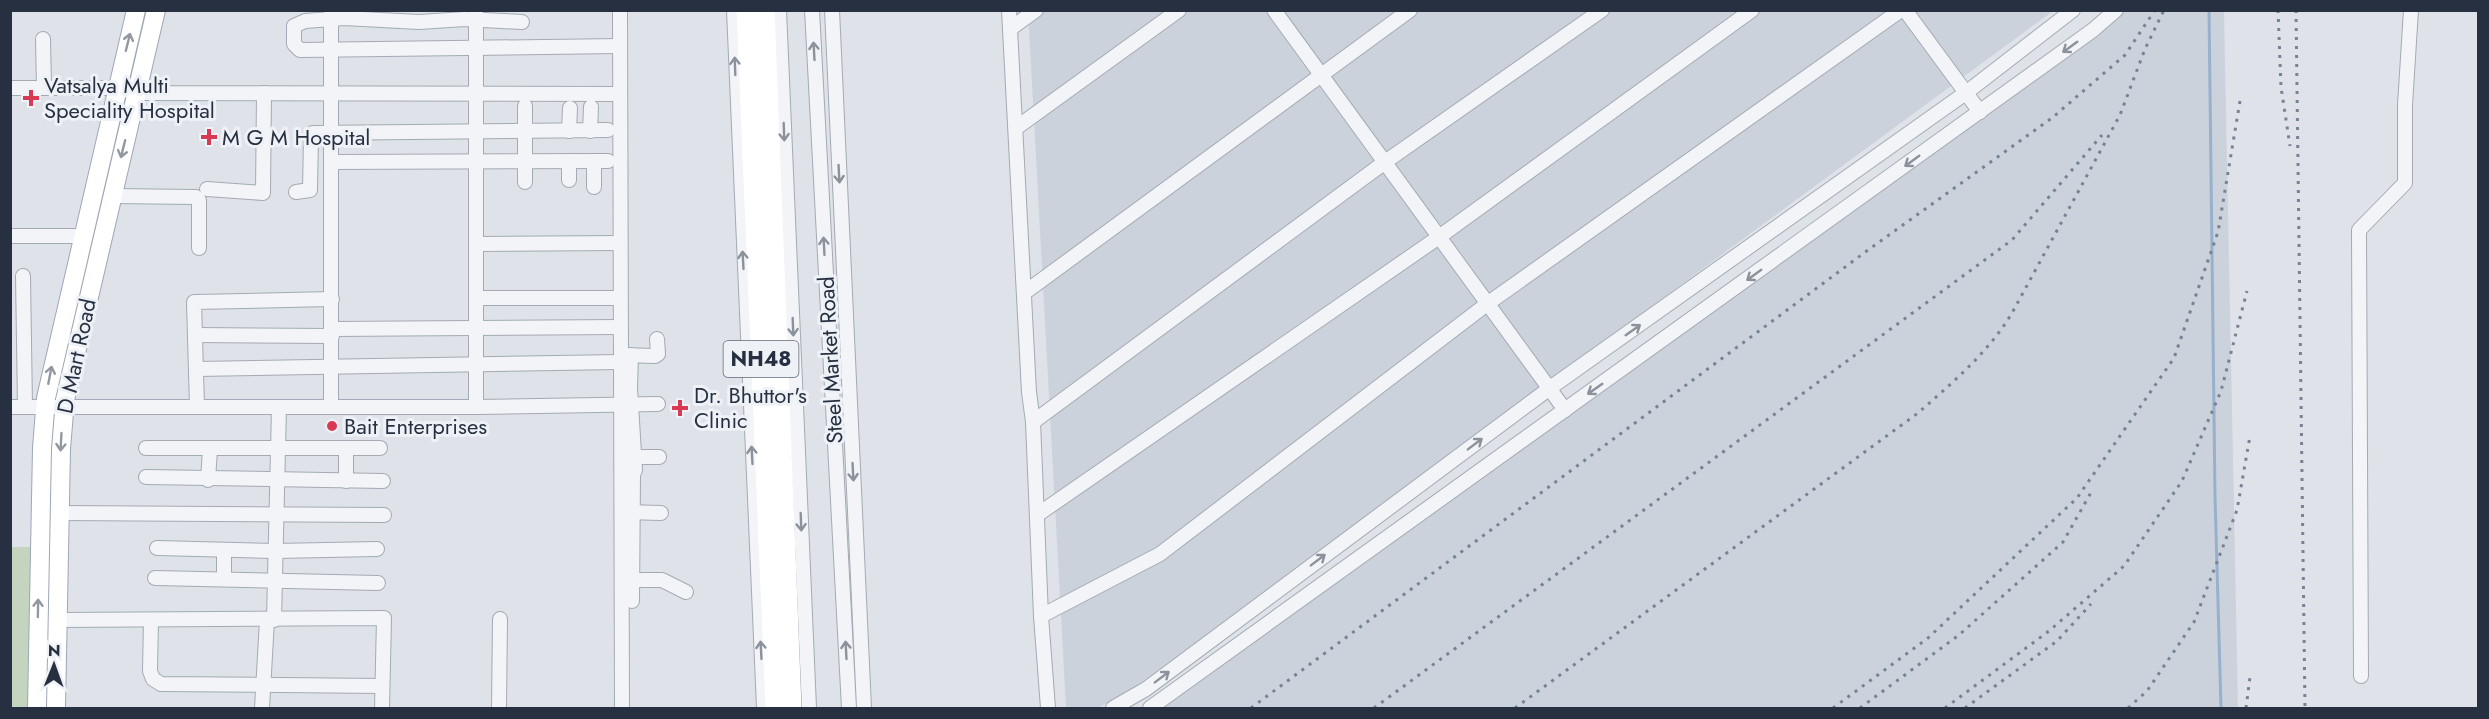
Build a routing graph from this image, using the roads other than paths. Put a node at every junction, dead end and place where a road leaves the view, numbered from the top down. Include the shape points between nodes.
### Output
1 (136, 10) edge
2 (156, 10) edge
3 (620, 10) edge
4 (734, 10) edge
5 (747, 10) edge
6 (764, 10) edge
7 (779, 10) edge
8 (812, 10) edge
9 (832, 10) edge
10 (1009, 10) edge
11 (1036, 10) edge
12 (1179, 10) edge
13 (1275, 10) edge
14 (1410, 10) edge
15 (1602, 10) edge
16 (1752, 10) edge
17 (1903, 10) edge
18 (2073, 10) edge
19 (2115, 10) edge
20 (2411, 10) edge
21 (331, 15) edge
22 (476, 15) edge
23 (522, 22) dead end
24 (1010, 29) junction
25 (43, 39) dead end
26 (620, 46) junction
27 (476, 47) junction
28 (332, 50) junction
29 (1321, 75) junction
30 (10, 88) edge
31 (44, 88) junction
32 (117, 88) junction
33 (1967, 92) junction
34 (137, 93) junction
35 (264, 93) junction
36 (332, 93) junction
37 (476, 93) junction
38 (620, 94) junction
39 (525, 106) dead end
40 (591, 107) dead end
41 (570, 108) dead end
42 (1980, 112) junction
43 (1016, 128) junction
44 (608, 130) dead end
45 (331, 131) junction
46 (525, 131) junction
47 (569, 131) junction
48 (590, 131) junction
49 (476, 132) junction
50 (476, 161) junction
51 (524, 161) junction
52 (569, 161) junction
53 (331, 162) junction
54 (1384, 162) junction
55 (569, 180) dead end
56 (525, 182) dead end
57 (594, 188) dead end
58 (207, 189) dead end
59 (296, 192) dead end
60 (112, 196) junction
61 (10, 236) edge
62 (83, 236) junction
63 (1439, 237) junction
64 (620, 243) junction
65 (476, 244) junction
66 (199, 248) dead end
67 (23, 276) dead end
68 (1024, 293) junction
69 (332, 298) junction
70 (476, 298) junction
71 (620, 298) junction
72 (1487, 304) junction
73 (620, 327) junction
74 (476, 328) junction
75 (846, 328) junction
76 (829, 329) junction
77 (332, 332) junction
78 (195, 335) junction
79 (657, 339) dead end
80 (17, 344) edge
81 (624, 357) junction
82 (332, 365) junction
83 (476, 366) junction
84 (196, 369) junction
85 (1550, 388) junction
86 (832, 393) junction
87 (849, 393) junction
88 (627, 404) junction
89 (658, 404) dead end
90 (10, 407) edge
91 (25, 407) junction
92 (45, 407) junction
93 (64, 407) junction
94 (197, 407) junction
95 (279, 407) junction
96 (331, 407) junction
97 (476, 407) junction
98 (1565, 410) junction
99 (1033, 422) junction
100 (146, 448) dead end
101 (210, 448) junction
102 (278, 448) junction
103 (346, 448) junction
104 (380, 448) dead end
105 (628, 457) junction
106 (659, 457) dead end
107 (146, 477) dead end
108 (208, 480) junction
109 (277, 481) junction
110 (346, 481) junction
111 (383, 481) dead end
112 (627, 512) junction
113 (60, 513) junction
114 (662, 513) dead end
115 (276, 515) junction
116 (384, 515) dead end
117 (1037, 515) junction
118 (39, 545) junction
119 (58, 546) junction
120 (157, 548) dead end
121 (377, 549) dead end
122 (224, 550) junction
123 (275, 551) junction
124 (857, 554) junction
125 (841, 555) junction
126 (155, 578) dead end
127 (224, 579) junction
128 (627, 580) junction
129 (274, 582) junction
130 (378, 583) dead end
131 (686, 592) dead end
132 (632, 601) dead end
133 (1041, 616) junction
134 (500, 619) dead end
135 (57, 620) junction
136 (151, 620) junction
137 (271, 620) junction
138 (2361, 676) dead end
139 (382, 686) junction
140 (264, 687) junction
141 (37, 708) edge
142 (56, 708) edge
143 (262, 708) edge
144 (382, 708) edge
145 (499, 708) edge
146 (622, 708) edge
147 (764, 708) edge
148 (776, 708) edge
149 (790, 708) edge
150 (809, 708) edge
151 (849, 708) edge
152 (864, 708) edge
153 (1048, 708) edge
154 (1113, 708) edge
155 (1150, 708) edge

32 -> 1 main road, D Mart Road
2 - 34 main road, D Mart Road
3 - 26 street
147 -> 4 street
5 - 148 highway, NH48
6 - 149 highway, NH48
7 -> 150 street
76 -> 8 street, Steel Market Road
9 -> 75 street, Steel Market Road
10 - 24 street
11 - 24 street
12 - 43 street
13 - 29 street
14 - 29 street
15 - 54 street
16 - 63 street
17 - 33 street
17 - 72 street
18 - 33 street
19 -> 42 street
20 - 138 street via 2405,183 2359,230
21 - 22 street via 419,22
21 - 28 street
21 - 28 street via 296,24 294,44 300,50
22 - 23 street
22 - 27 street
24 - 43 street
25 - 31 street
26 - 27 street
26 - 38 street
27 - 28 street
27 - 37 street
28 - 36 street
29 - 54 street
29 - 68 street
30 - 31 street
31 - 32 street
32 - 34 street
32 - 62 main road, D Mart Road
33 - 42 street
85 -> 33 street
34 - 35 street
34 -> 60 main road, D Mart Road
35 - 36 street
35 - 58 street via 263,193
36 - 37 street
36 - 45 street
37 - 38 street
37 - 49 street
38 - 64 street
39 - 46 street
40 - 48 street
41 - 47 street
42 -> 98 street
43 - 68 street
44 - 48 street
45 - 49 street
45 - 53 street
45 - 59 street via 311,136 310,190
46 - 47 street
46 - 49 street
46 - 51 street
47 - 48 street
49 - 50 street
50 - 51 street
50 - 53 street
50 - 65 street
51 - 52 street
51 - 56 street
52 - 55 street
52 - 57 street via 601,161
53 - 69 street
54 - 63 street
54 - 99 street
60 - 66 street via 196,198
60 - 93 main road, D Mart Road
61 - 62 street
92 -> 62 main road, D Mart Road
63 - 72 street
63 - 117 street
64 - 65 street
64 - 71 street
65 - 70 street
67 - 80 street
68 - 99 street
69 - 77 street
69 - 78 street via 194,302
70 - 71 street
70 - 74 street
71 - 73 street
72 - 85 street
72 - 133 street via 1160,554
73 - 74 street
73 - 81 street
74 - 77 street
74 - 83 street
75 - 76 street
75 - 87 street, Steel Market Road
76 - 86 street, Steel Market Road
77 - 78 street
77 - 82 street
78 - 84 street
79 - 81 street via 655,356
80 - 91 street
81 - 83 street
81 - 88 street
82 - 83 street
82 - 84 street
82 - 96 street
83 - 97 street
84 - 94 street
85 - 98 street
154 -> 85 street via 1146,689
86 - 87 street
86 - 125 street, Steel Market Road
87 -> 124 street, Steel Market Road
88 - 89 street
88 - 97 street
88 - 105 street
90 - 91 street
91 - 92 street
92 - 93 street
92 - 118 main road, D Mart Road
93 - 94 street
93 -> 113 main road, D Mart Road
94 - 95 street
95 - 96 street
95 - 102 street
96 - 97 street
98 - 155 street
99 - 117 street
100 - 101 street
101 - 102 street
101 - 108 street
102 - 103 street
102 - 109 street
103 - 104 street
103 - 110 street
105 - 106 street
105 - 112 street
107 - 108 street
108 - 109 street
109 - 110 street
109 - 115 street
110 - 111 street
112 - 114 street
112 - 128 street
113 - 115 street
113 - 119 main road, D Mart Road
115 - 116 street
115 - 123 street
117 - 133 street
118 - 119 street
141 -> 118 main road, D Mart Road
119 - 135 main road, D Mart Road
120 - 122 street
121 - 123 street
122 - 123 street
122 - 127 street
123 - 129 street
124 - 125 street
124 - 152 street, Steel Market Road
151 -> 125 street, Steel Market Road
126 - 127 street
127 - 129 street
128 - 131 street via 662,580
128 - 132 street
128 - 146 street
129 - 130 street
129 - 137 street
133 - 153 street
134 - 145 street
135 - 136 street
135 - 142 main road, D Mart Road
136 - 137 street
136 - 140 street via 153,680 161,684
137 - 139 street via 384,618
137 - 140 street
139 - 140 street
139 - 144 street
140 - 143 street

